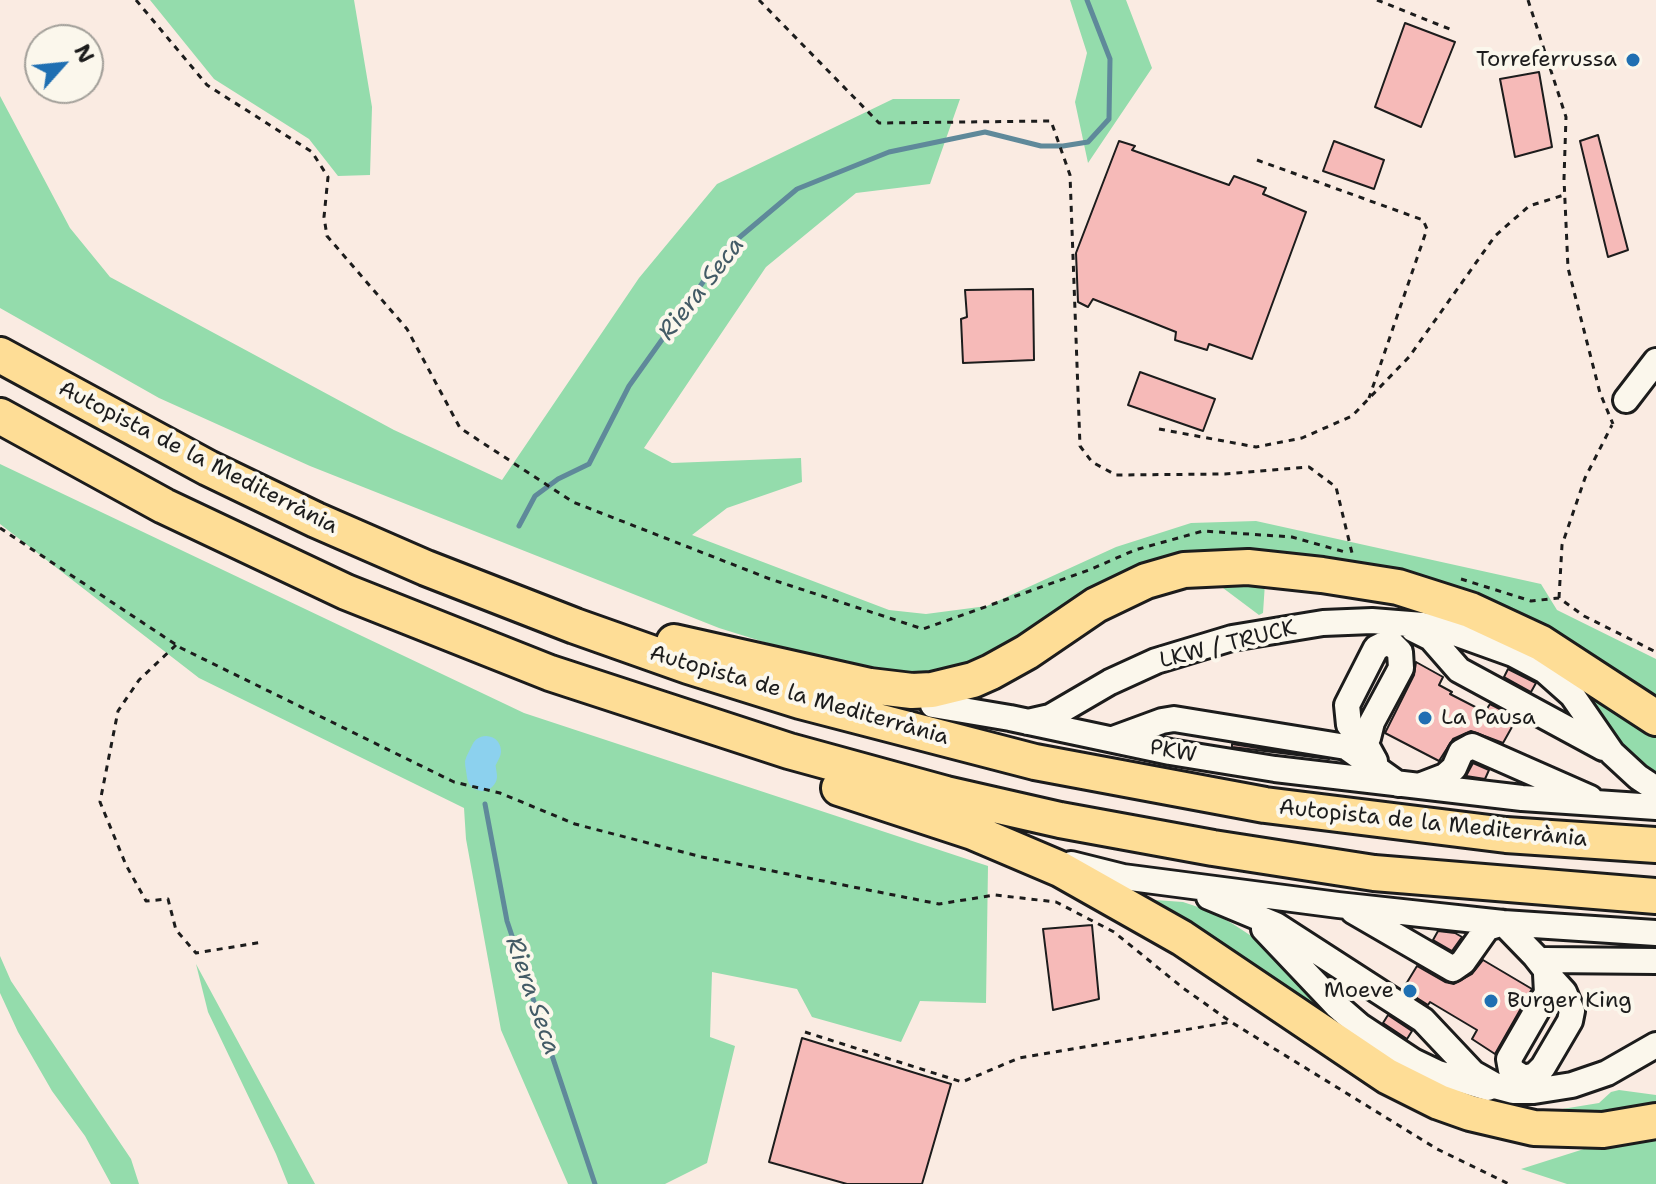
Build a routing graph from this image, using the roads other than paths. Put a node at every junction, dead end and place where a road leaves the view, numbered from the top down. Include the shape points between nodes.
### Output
1 (0, 355) edge
2 (1656, 361) edge
3 (1626, 400) road end
4 (0, 416) edge
5 (1395, 622) junction
6 (575, 626) junction
7 (700, 646) junction
8 (550, 673) junction
9 (933, 705) joint
10 (1656, 718) edge
11 (1026, 722) junction
12 (1108, 739) junction
13 (1612, 753) junction
14 (1399, 782) junction
15 (1656, 789) edge
16 (1607, 805) junction
17 (1656, 807) edge
18 (1656, 845) edge
19 (1010, 846) junction
20 (1149, 881) junction
21 (1656, 896) edge
22 (1338, 905) junction
23 (1238, 908) junction
24 (1503, 923) junction
25 (1656, 933) edge
26 (1656, 961) edge
27 (1656, 1045) edge
28 (1513, 1091) junction
29 (1656, 1121) edge

1 - 6 highway, Autopista de la Mediterrània via 316,520
2 - 3 street
4 - 8 highway via 164,506 333,585
5 - 11 street, LKW / TRUCK via 1323,623 1206,645 1133,671 1050,717
5 - 13 street, LKW / TRUCK via 1431,638 1459,670
5 - 13 street, LKW / TRUCK via 1449,631 1545,671 1572,695
6 - 7 highway
6 - 18 highway, Autopista de la Mediterrània via 872,721 1150,786 1386,822
7 - 9 highway via 845,690
7 - 10 highway via 870,686 932,690 1000,667 1096,605 1146,581 1184,570 1248,567 1398,587 1470,610 1541,643
8 - 19 highway via 657,730
8 - 21 highway via 804,756 1121,833 1374,873
9 - 11 street, PKW
11 - 12 street, PKW
12 - 14 street, PKW via 1275,769
12 - 14 street via 1174,719 1355,744
13 - 15 street, LKW / TRUCK
14 - 16 street, PKW
14 - 16 street, PKW via 1445,776 1461,752 1476,747
16 - 17 street, PKW
19 - 20 street via 1104,874
19 - 29 highway via 1182,938 1387,1076 1439,1102 1534,1128 1603,1130
20 - 22 street
20 - 23 street
22 - 24 street
22 - 24 street via 1453,969 1482,933
23 - 28 street via 1276,925 1423,1020 1473,1073
23 - 28 street via 1360,1026 1448,1077
24 - 25 street
24 - 26 street via 1547,962
27 - 28 street via 1581,1082

